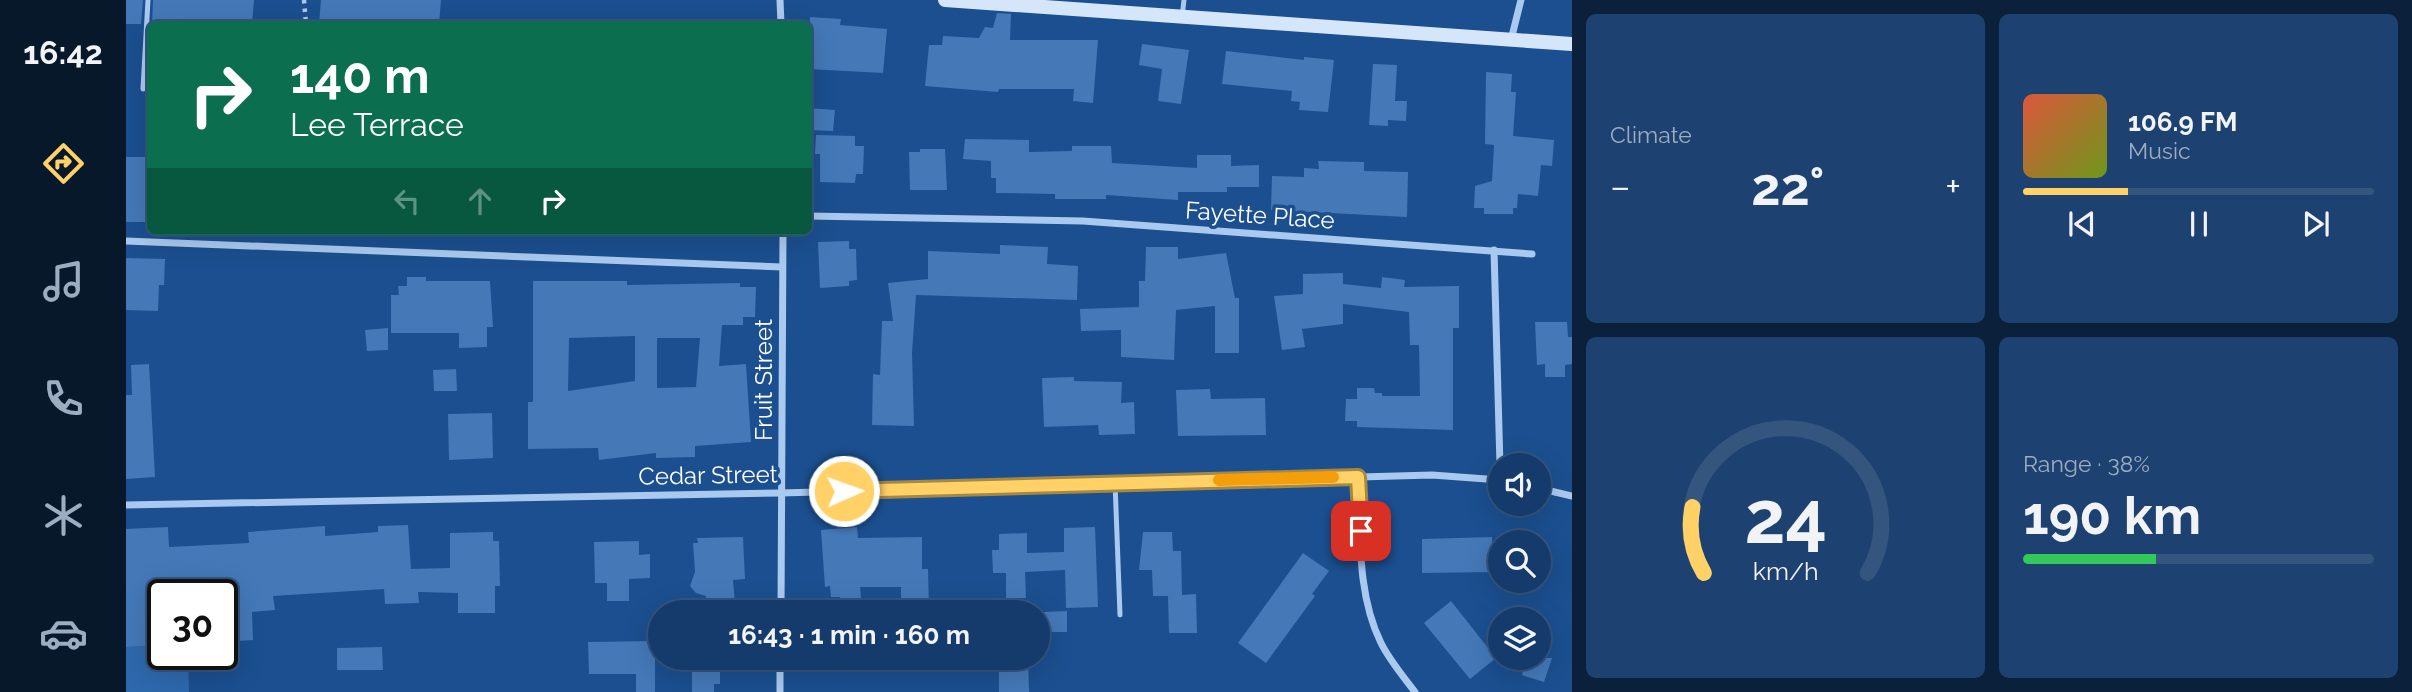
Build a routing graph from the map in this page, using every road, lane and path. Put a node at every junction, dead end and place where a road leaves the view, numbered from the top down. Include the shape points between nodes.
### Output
1 (148, 0) edge
2 (304, 0) edge
3 (780, 0) edge
4 (944, 0) edge
5 (1184, 0) edge
6 (1521, 0) edge
7 (1182, 17) junction
8 (306, 21) edge
9 (781, 21) edge
10 (1511, 40) junction
11 (1572, 44) edge
12 (143, 89) dead end
13 (812, 216) edge
14 (783, 235) edge
15 (126, 241) edge
16 (1494, 250) junction
17 (1532, 254) dead end
18 (782, 267) junction
19 (1500, 453) edge
20 (1358, 477) junction
21 (1488, 479) edge
22 (1115, 482) junction
23 (1551, 491) edge
24 (781, 493) junction
25 (1572, 496) edge
26 (126, 505) edge
27 (781, 600) edge
28 (1120, 615) dead end
29 (780, 670) edge
30 (780, 692) edge
31 (1415, 692) edge

1 - 12 lane
2 - 8 path
3 - 9 street
4 - 7 street
5 - 7 lane
6 - 10 street
7 - 10 street
10 - 11 street
13 - 16 street, Fayette Place via 1083,221
14 - 18 street, Fruit Street
15 - 18 street
16 - 17 street, Fayette Place
16 - 19 street
18 - 24 street, Fruit Street
20 - 21 street, Cedar Street
20 - 22 street, Cedar Street
20 - 31 street via 1367,607 1382,645
22 - 24 street, Cedar Street
22 - 28 lane
23 - 25 street
24 - 26 street, Cedar Street
24 - 27 street, Fruit Street
29 - 30 street

